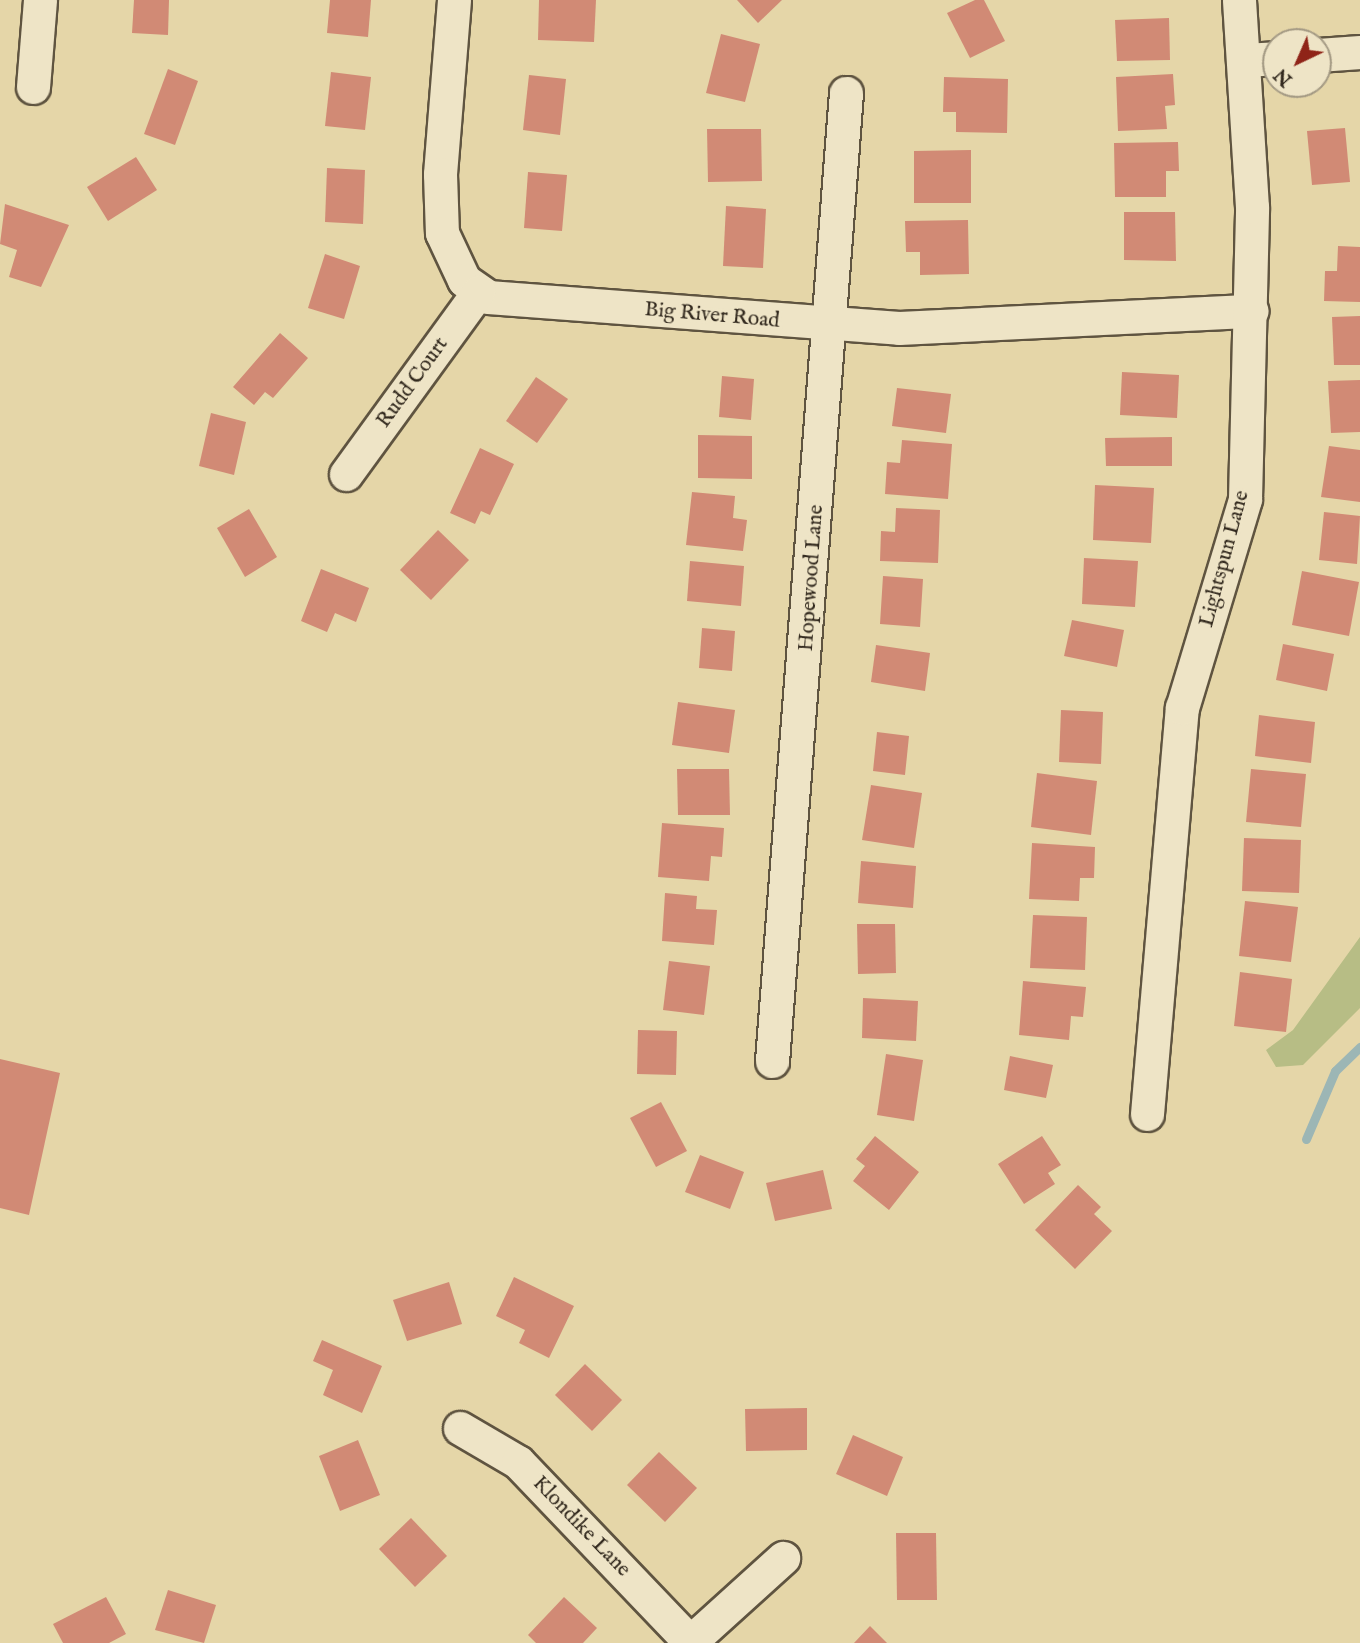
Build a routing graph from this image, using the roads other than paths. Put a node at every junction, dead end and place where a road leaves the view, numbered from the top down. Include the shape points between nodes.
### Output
1 (40, 0) edge
2 (454, 0) edge
3 (1239, 0) edge
4 (1360, 52) edge
5 (1332, 54) edge
6 (1262, 59) edge
7 (1243, 60) junction
8 (33, 87) dead end
9 (846, 93) dead end
10 (478, 292) junction
11 (1252, 311) junction
12 (828, 326) junction
13 (346, 474) dead end
14 (772, 1061) dead end
15 (1147, 1114) dead end
16 (460, 1428) dead end
17 (783, 1558) dead end
18 (690, 1643) edge

1 - 8 street
2 - 10 street via 440,206 453,262
3 - 7 street, Lightspun Lane
4 - 5 street
6 - 7 street
7 - 11 street, Lightspun Lane
9 - 12 street, Hopewood Lane
10 - 12 street, Big River Road via 518,302
10 - 13 street, Rudd Court
11 - 12 street, Big River Road via 899,328
11 - 15 street, Lightspun Lane via 1245,499 1182,708
12 - 14 street, Hopewood Lane
16 - 18 street, Klondike Lane via 519,1462
17 - 18 street

